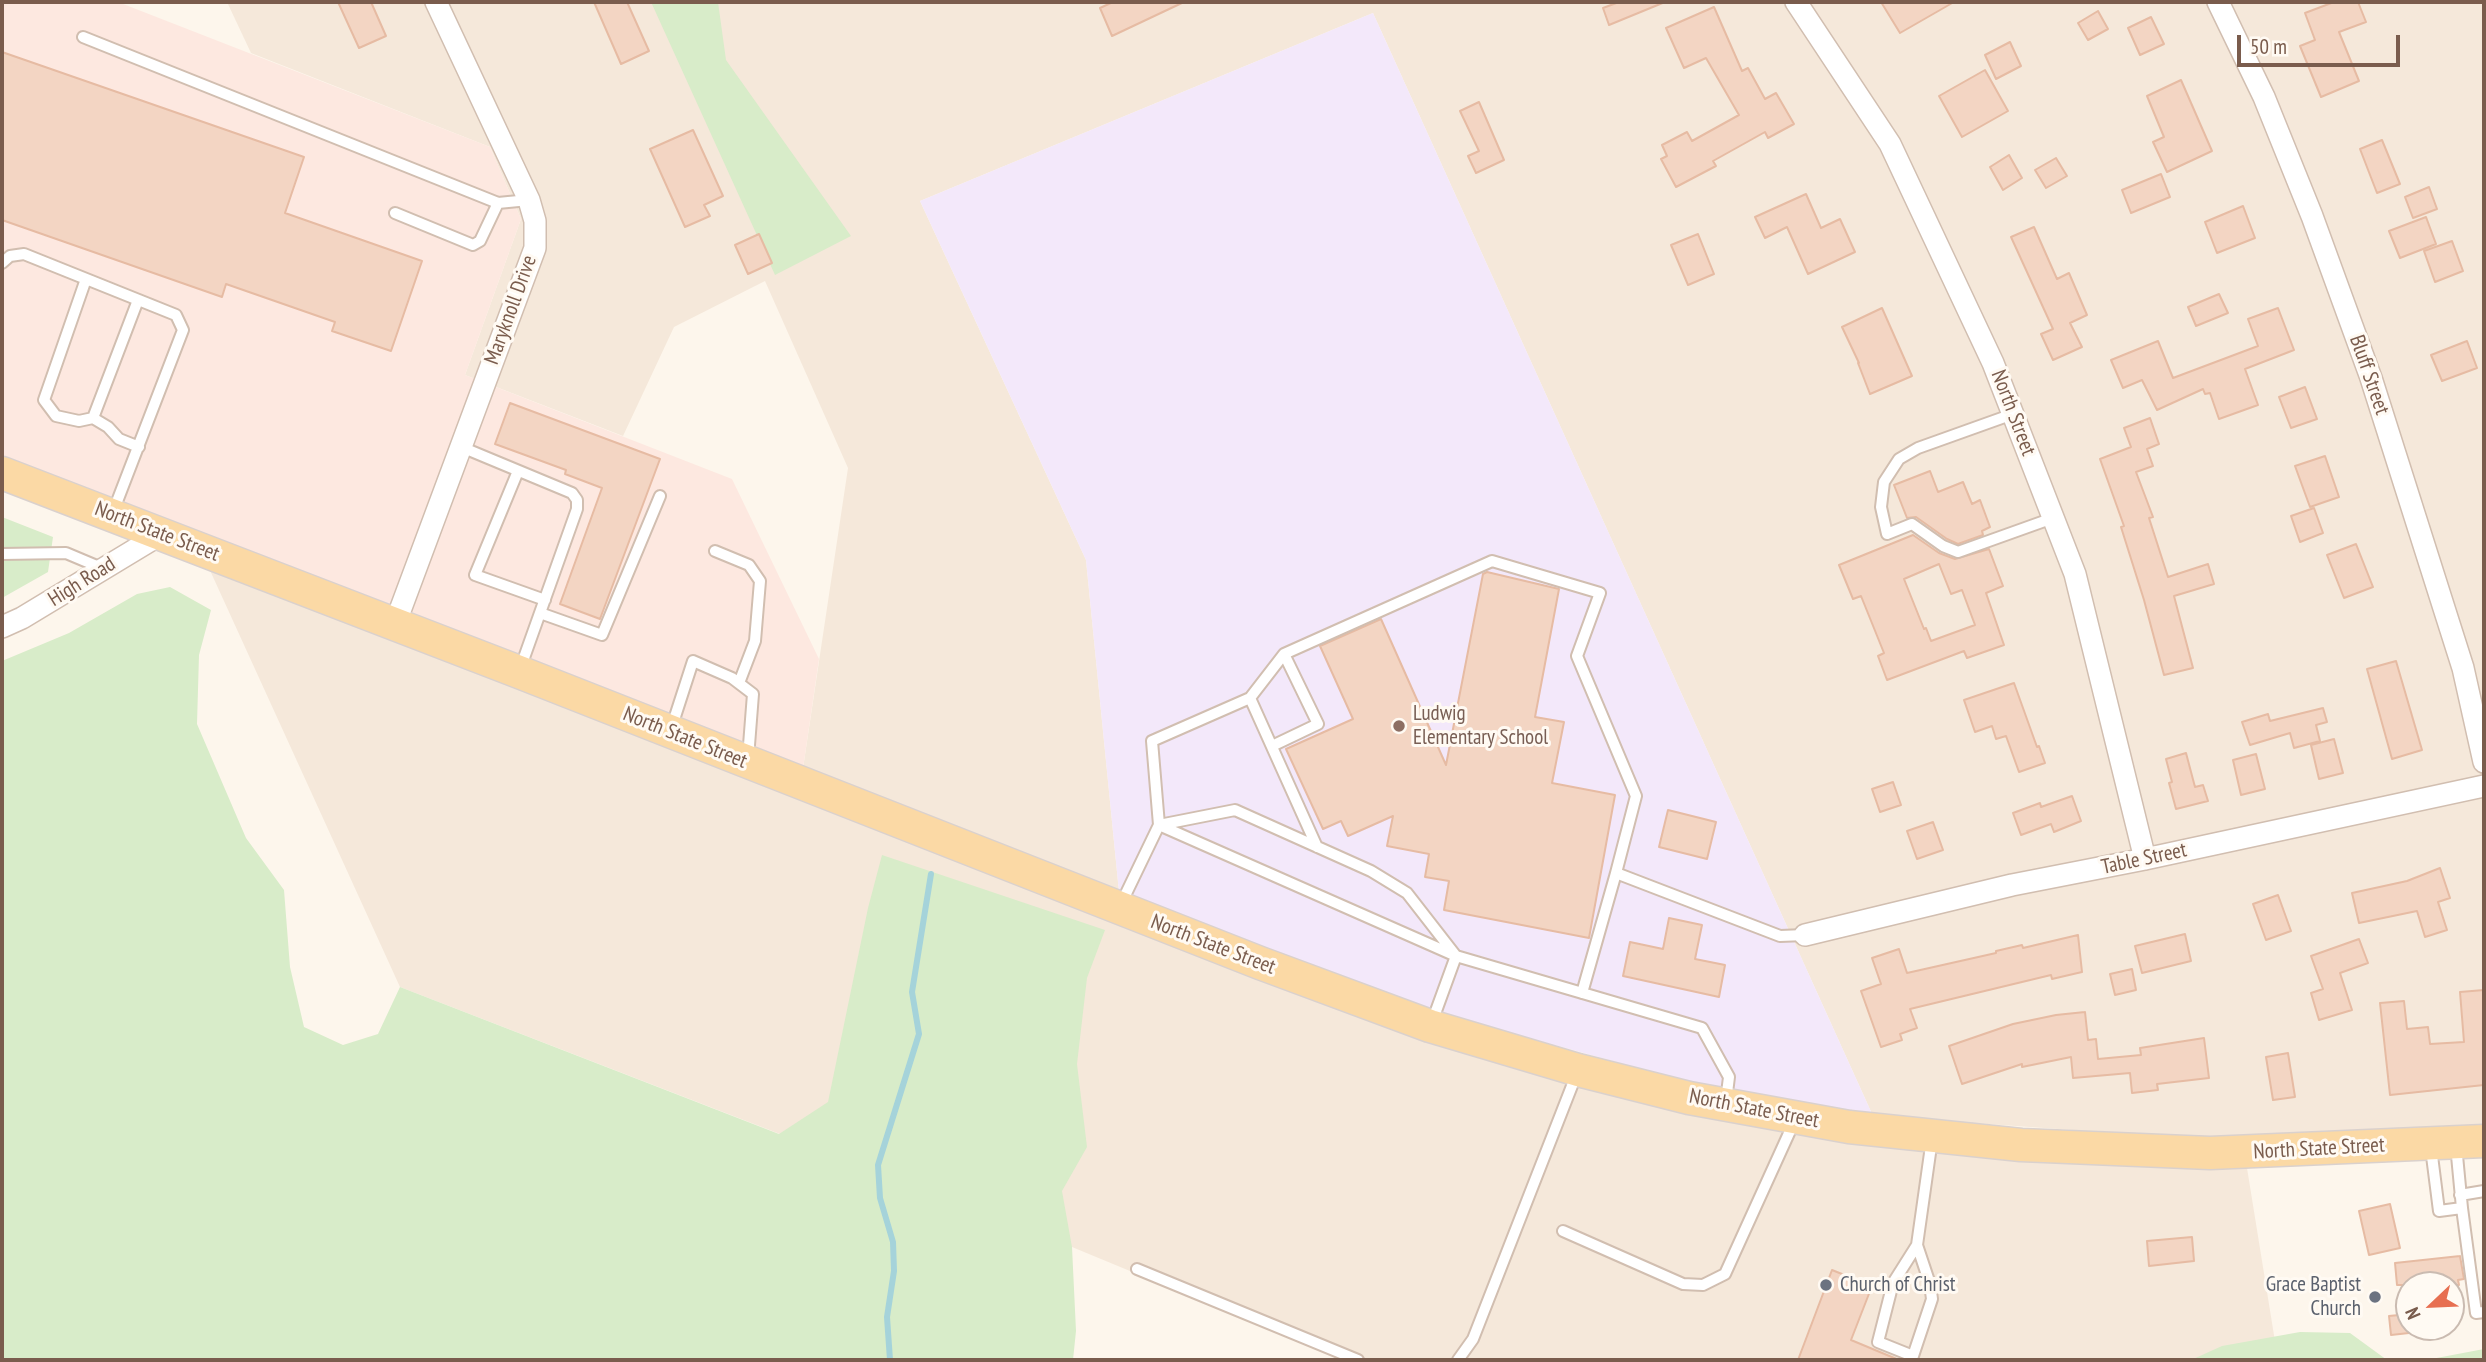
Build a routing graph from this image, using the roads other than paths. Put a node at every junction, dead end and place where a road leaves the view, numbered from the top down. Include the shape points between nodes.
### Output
1 (436, 2) edge
2 (1796, 2) edge
3 (2218, 2) edge
4 (83, 37) dead end
5 (529, 200) junction
6 (498, 203) junction
7 (395, 213) dead end
8 (2, 263) edge
9 (86, 279) junction
10 (138, 300) junction
11 (2013, 414) junction
12 (93, 418) junction
13 (459, 446) junction
14 (139, 447) junction
15 (518, 471) junction
16 (2, 473) edge
17 (660, 496) dead end
18 (112, 515) junction
19 (2053, 518) junction
20 (161, 534) junction
21 (715, 551) dead end
22 (2, 554) edge
23 (104, 569) junction
24 (545, 600) junction
25 (540, 613) junction
26 (395, 624) junction
27 (2, 627) edge
28 (1284, 654) junction
29 (519, 672) junction
30 (739, 683) junction
31 (1250, 698) junction
32 (670, 732) junction
33 (1272, 746) junction
34 (748, 762) junction
35 (2484, 762) edge
36 (2484, 786) edge
37 (1159, 825) junction
38 (1317, 846) junction
39 (2145, 859) junction
40 (1616, 873) junction
41 (1119, 908) junction
42 (1805, 935) joint
43 (1456, 956) junction
44 (1582, 993) junction
45 (1430, 1026) junction
46 (1578, 1070) junction
47 (1726, 1104) junction
48 (1796, 1118) junction
49 (1932, 1137) junction
50 (2457, 1142) edge
51 (2484, 1191) edge
52 (2460, 1195) junction
53 (2462, 1208) junction
54 (1563, 1231) dead end
55 (1917, 1245) junction
56 (1137, 1269) dead end
57 (2484, 1312) edge
58 (1359, 1360) edge
59 (1458, 1360) edge

1 - 5 street, Maryknoll Drive
2 - 11 street, North Street via 1890,144
3 - 35 street, Bluff Street via 2312,216 2371,377 2463,668
4 - 6 lane
5 - 6 lane
5 - 13 street, Maryknoll Drive via 535,248
6 - 7 lane via 480,241 473,245
8 - 9 lane via 24,254
9 - 10 lane
9 - 12 lane via 44,400 56,416 79,421
10 - 12 lane
10 - 14 lane via 176,315 183,330
11 - 19 street, North Street
11 - 19 lane via 1899,459 1884,482 1881,507 1887,534 1912,524 1958,552
12 - 14 lane via 119,439
13 - 15 lane
13 - 26 street, Maryknoll Drive
14 - 18 lane
15 - 24 lane via 572,493 577,500
15 - 24 lane via 475,575
16 - 18 main road, North State Street
17 - 25 lane via 602,635
18 - 20 main road, North State Street
19 - 39 street, North Street via 2075,574
20 - 23 street, High Road
20 - 26 main road, North State Street
21 - 30 lane via 749,565 760,581 755,641
22 - 23 lane via 66,552
23 - 27 street, High Road
24 - 25 lane
25 - 29 lane
26 - 29 main road, North State Street
28 - 31 lane
28 - 33 lane via 1318,723
28 - 40 lane via 1492,561 1600,593 1577,656 1636,796
29 - 32 main road, North State Street
30 - 32 lane via 693,661
30 - 34 lane via 753,694
31 - 33 lane
31 - 37 lane via 1152,741
32 - 34 main road, North State Street
33 - 38 lane
34 - 41 main road, North State Street
36 - 39 street, Table Street
37 - 38 lane via 1235,810
37 - 41 lane
37 - 43 lane
38 - 43 lane via 1407,893
39 - 42 street, Table Street via 2012,885
40 - 42 lane via 1780,936
40 - 44 lane
41 - 45 main road, North State Street
43 - 44 lane
43 - 45 lane
44 - 47 lane via 1702,1028 1729,1077
45 - 46 main road, North State Street
46 - 47 main road, North State Street
46 - 59 lane via 1474,1339
47 - 48 main road, North State Street
48 - 49 main road, North State Street
48 - 54 lane via 1726,1274 1703,1285 1683,1284
49 - 50 main road, North State Street via 2060,1148 2210,1153
49 - 55 lane
50 - 52 lane
50 - 53 lane via 2439,1211
51 - 52 lane
52 - 53 lane
53 - 57 lane via 2476,1313
55 - 55 lane via 1932,1299 1913,1356 1878,1342 1893,1283
56 - 58 lane

